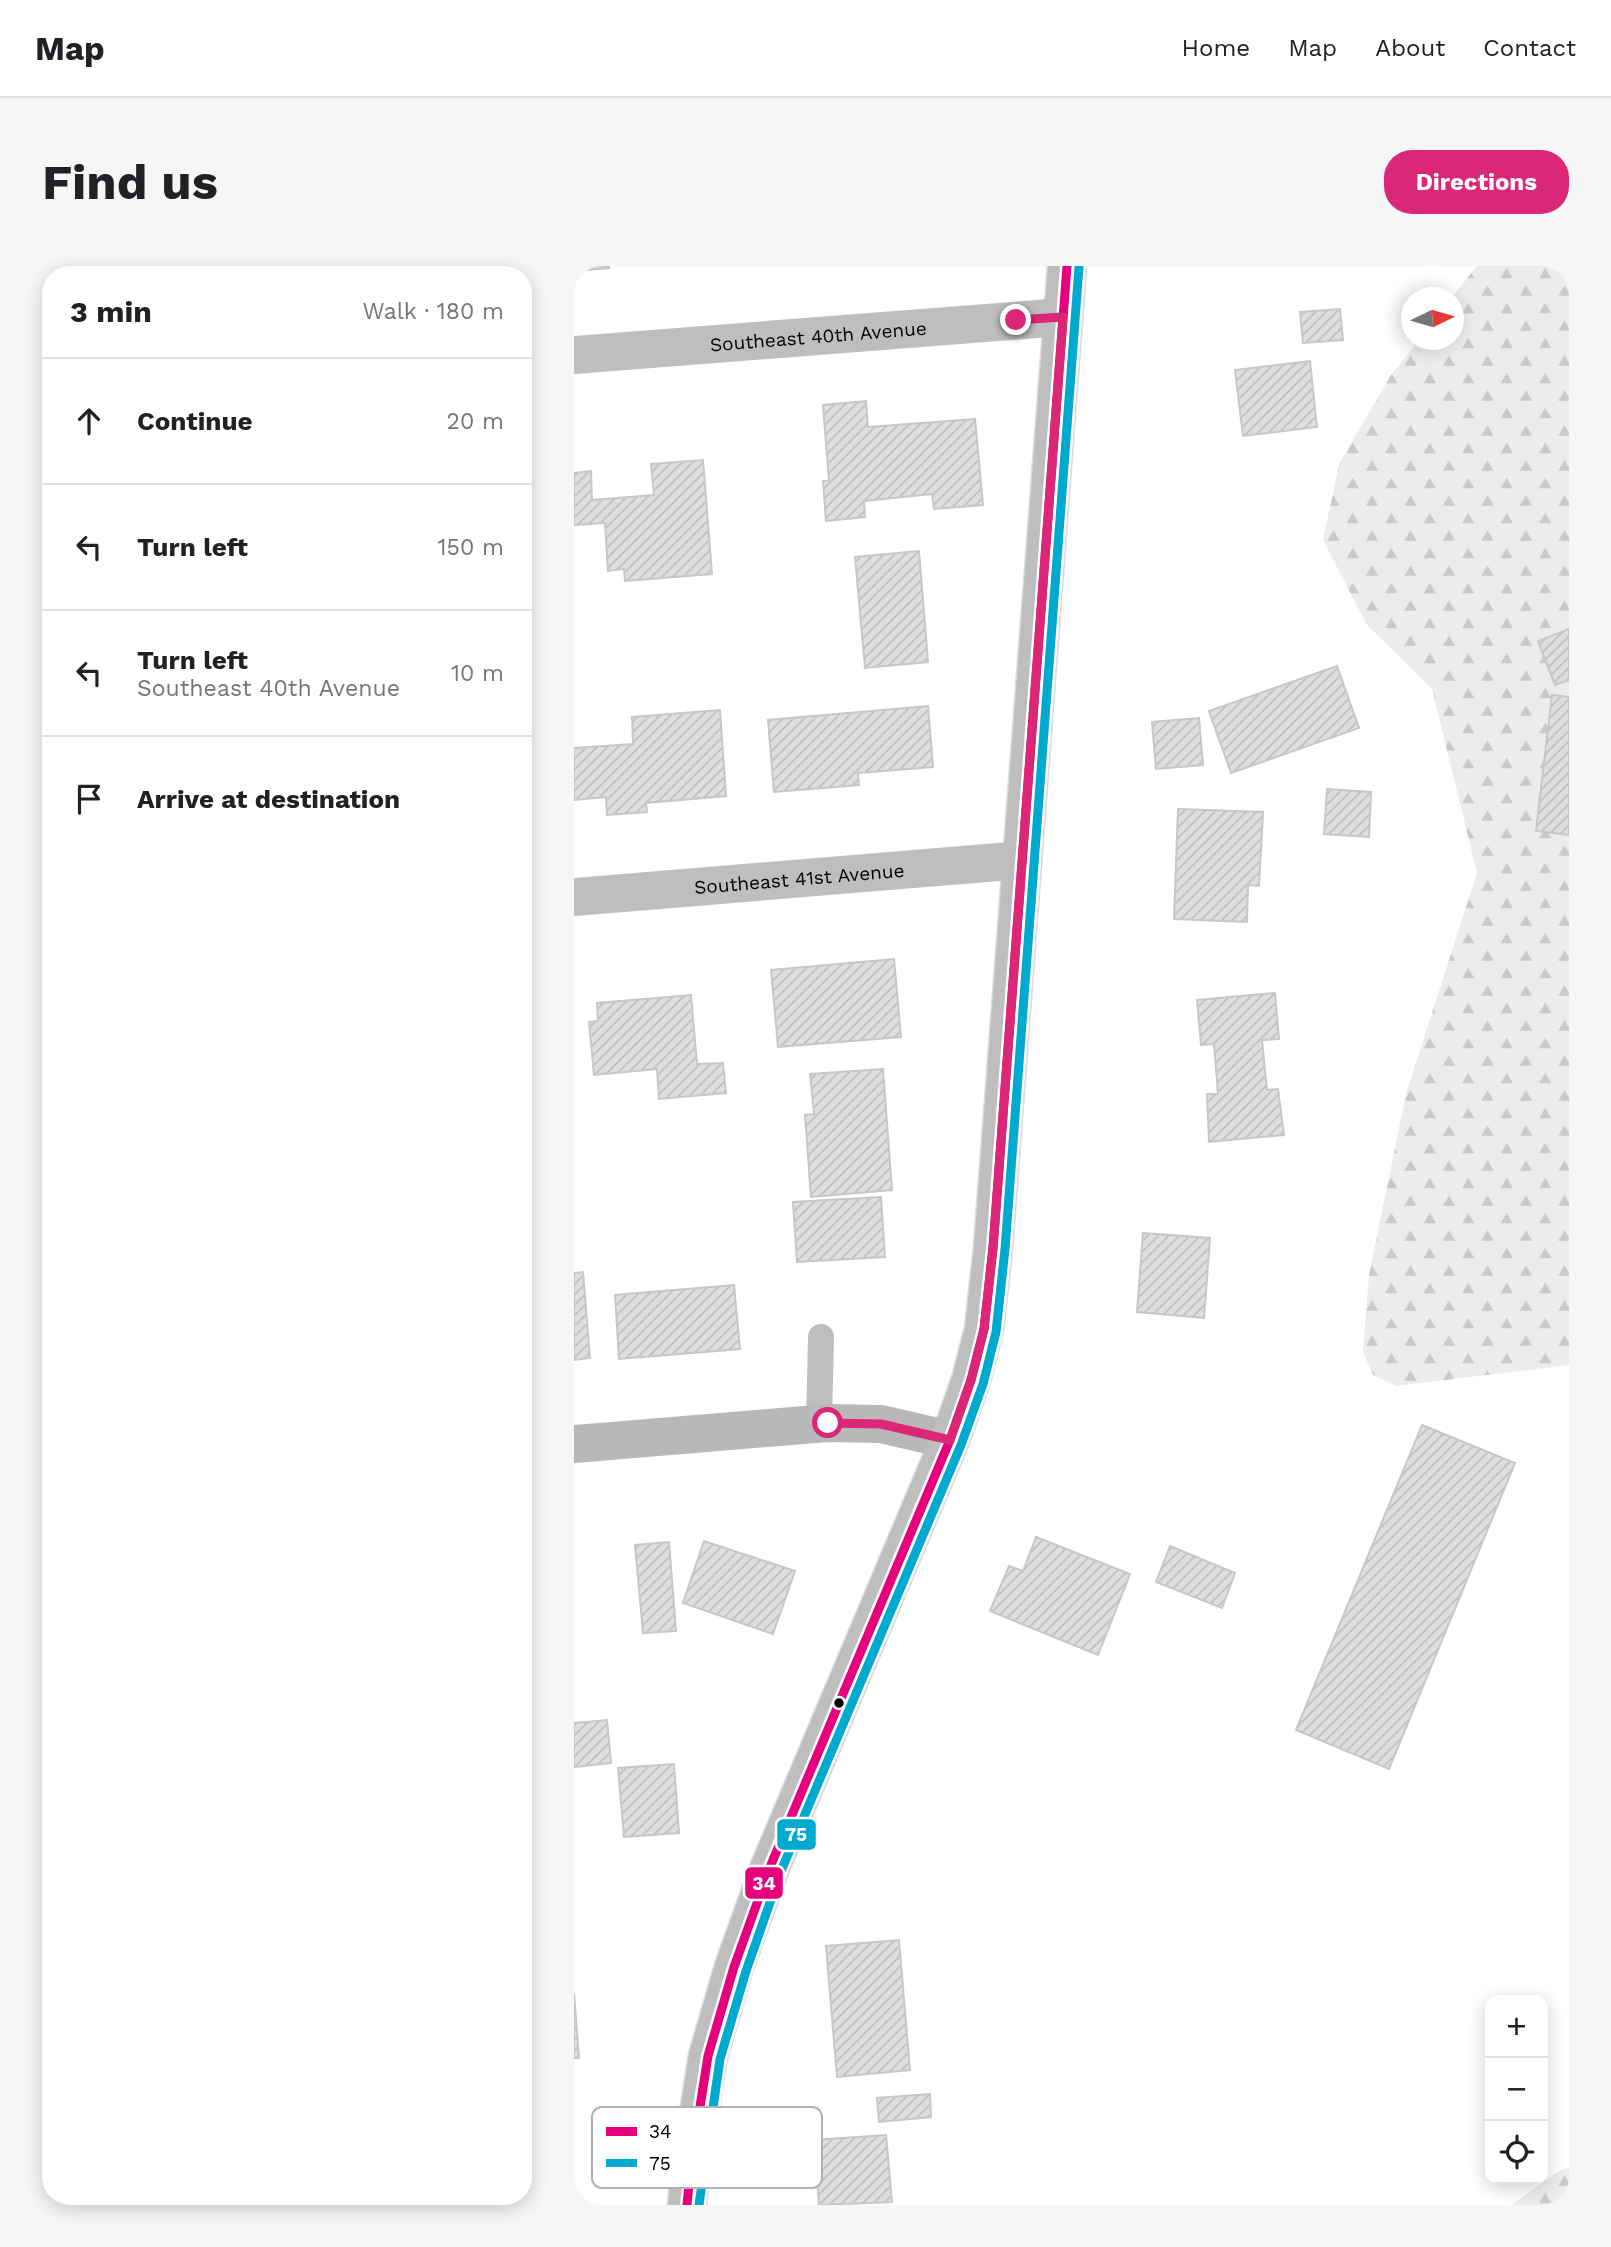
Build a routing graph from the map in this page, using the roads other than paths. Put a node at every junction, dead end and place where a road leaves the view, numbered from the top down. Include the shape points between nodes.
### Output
1 (1068, 266) edge
2 (1063, 317) junction
3 (574, 355) edge
4 (1023, 860) junction
5 (574, 897) edge
6 (821, 1336) dead end
7 (819, 1424) junction
8 (950, 1440) junction
9 (574, 1444) edge
10 (700, 2107) edge

1 - 2 main road
2 - 3 main road, Southeast 40th Avenue
2 - 4 main road
4 - 5 main road, Southeast 41st Avenue
4 - 8 main road via 984,1329
6 - 7 lane
7 - 8 street via 881,1424
7 - 9 street
8 - 10 main road via 770,1867 708,2056

